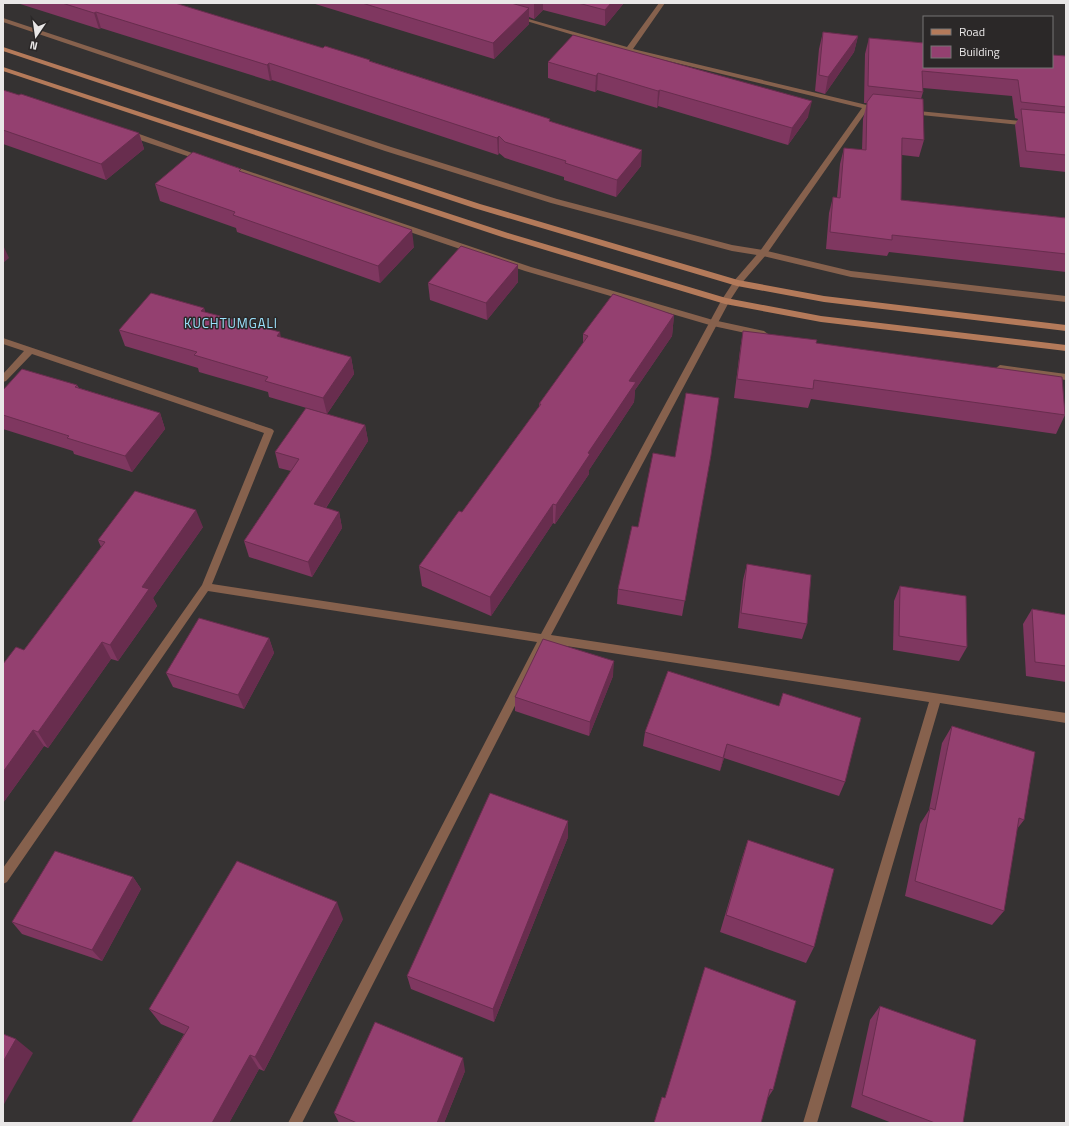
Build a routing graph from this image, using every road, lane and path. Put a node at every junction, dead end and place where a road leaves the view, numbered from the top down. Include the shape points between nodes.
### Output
1 (662, 3) edge
2 (510, 16) edge
3 (3, 20) edge
4 (3, 49) edge
5 (629, 50) junction
6 (3, 70) edge
7 (866, 107) junction
8 (882, 109) edge
9 (905, 111) edge
10 (1035, 124) edge
11 (123, 131) edge
12 (763, 253) junction
13 (737, 283) junction
14 (1066, 299) edge
15 (725, 301) junction
16 (713, 323) junction
17 (1066, 328) edge
18 (773, 336) edge
19 (3, 341) edge
20 (1066, 348) edge
21 (31, 350) junction
22 (988, 367) edge
23 (1066, 377) edge
24 (3, 379) edge
25 (206, 587) junction
26 (544, 638) junction
27 (936, 698) junction
28 (1066, 718) edge
29 (3, 878) edge
30 (294, 1123) edge
31 (810, 1123) edge

1 - 5 street
2 - 5 street
3 - 12 street via 388,149 554,201 732,248
4 - 13 main road via 477,206
5 - 7 street
6 - 15 main road via 505,236
7 - 8 street
7 - 12 street
9 - 10 street
11 - 16 street via 528,269
12 - 13 street
12 - 14 street via 851,274
13 - 15 street
13 - 17 main road via 824,299
15 - 16 street
15 - 20 main road via 821,319
16 - 18 street
16 - 26 street
19 - 21 street
21 - 24 street
21 - 25 street via 269,431
22 - 23 street
25 - 26 street
25 - 29 street
26 - 27 street
26 - 30 street
27 - 28 street
27 - 31 street

